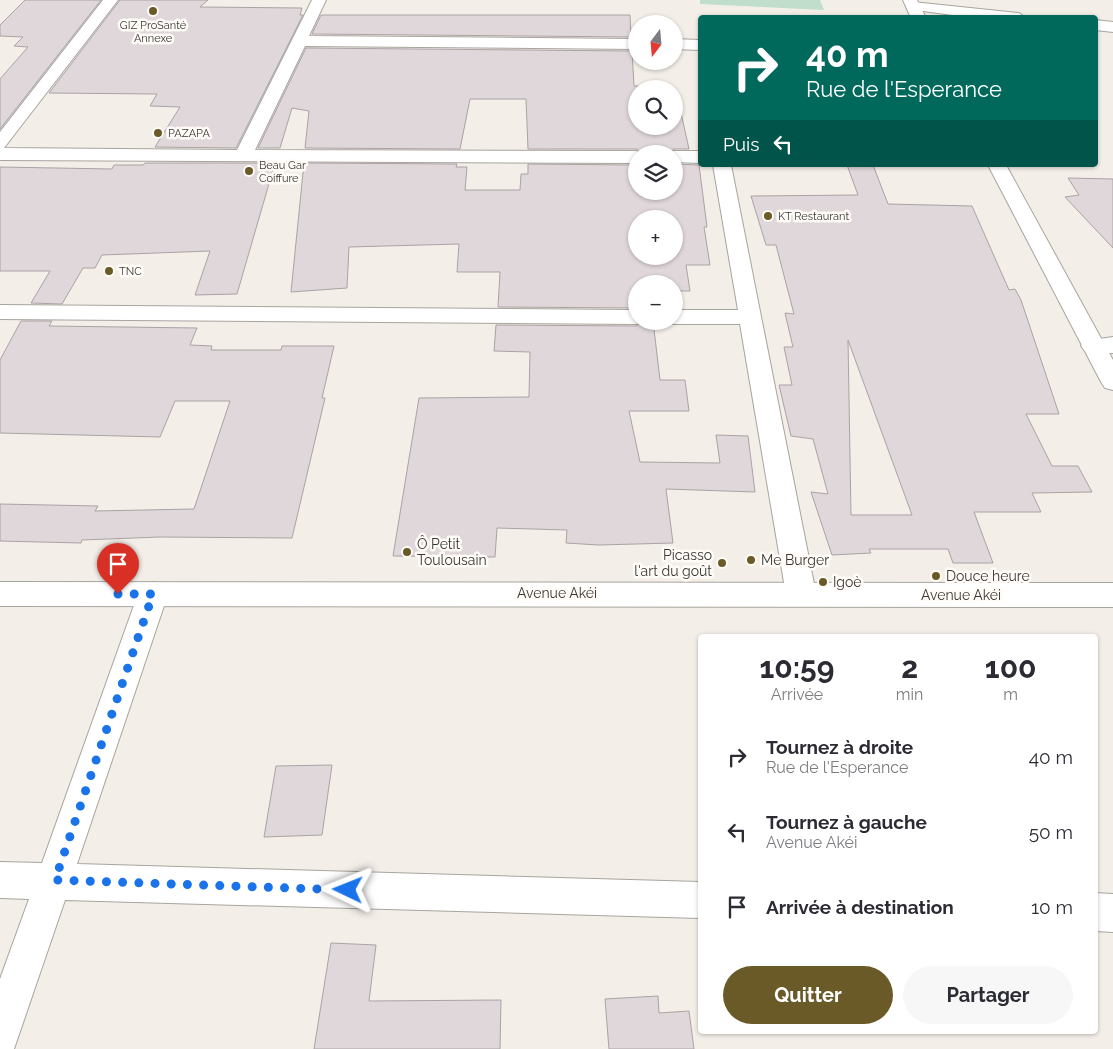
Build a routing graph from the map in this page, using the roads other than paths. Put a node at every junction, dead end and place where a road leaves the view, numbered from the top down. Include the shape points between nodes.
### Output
1 (111, 0) edge
2 (319, 0) edge
3 (914, 8) edge
4 (988, 15) edge
5 (1098, 25) edge
6 (1113, 27) edge
7 (298, 41) junction
8 (628, 44) edge
9 (683, 45) edge
10 (698, 46) edge
11 (0, 144) edge
12 (0, 154) edge
13 (244, 154) junction
14 (628, 157) edge
15 (683, 157) edge
16 (698, 157) edge
17 (722, 167) edge
18 (999, 167) edge
19 (0, 312) edge
20 (628, 317) edge
21 (683, 317) edge
22 (749, 318) junction
23 (1103, 346) edge
24 (1113, 382) edge
25 (0, 594) edge
26 (153, 594) junction
27 (801, 594) junction
28 (1113, 595) edge
29 (0, 880) edge
30 (55, 880) junction
31 (698, 900) edge
32 (1098, 912) edge
33 (1113, 913) edge
34 (0, 1036) edge

1 - 11 street
2 - 7 street
3 - 4 street
5 - 6 street
7 - 8 street
7 - 13 street
9 - 10 street
12 - 13 street
13 - 14 street
15 - 16 street
17 - 22 street
18 - 23 street
19 - 20 street
21 - 22 street
22 - 27 street
23 - 24 street
25 - 26 street, Avenue Akéi
26 - 27 street, Avenue Akéi
26 - 30 street
27 - 28 street, Avenue Akéi
29 - 30 street
30 - 31 street
30 - 34 street
32 - 33 street

